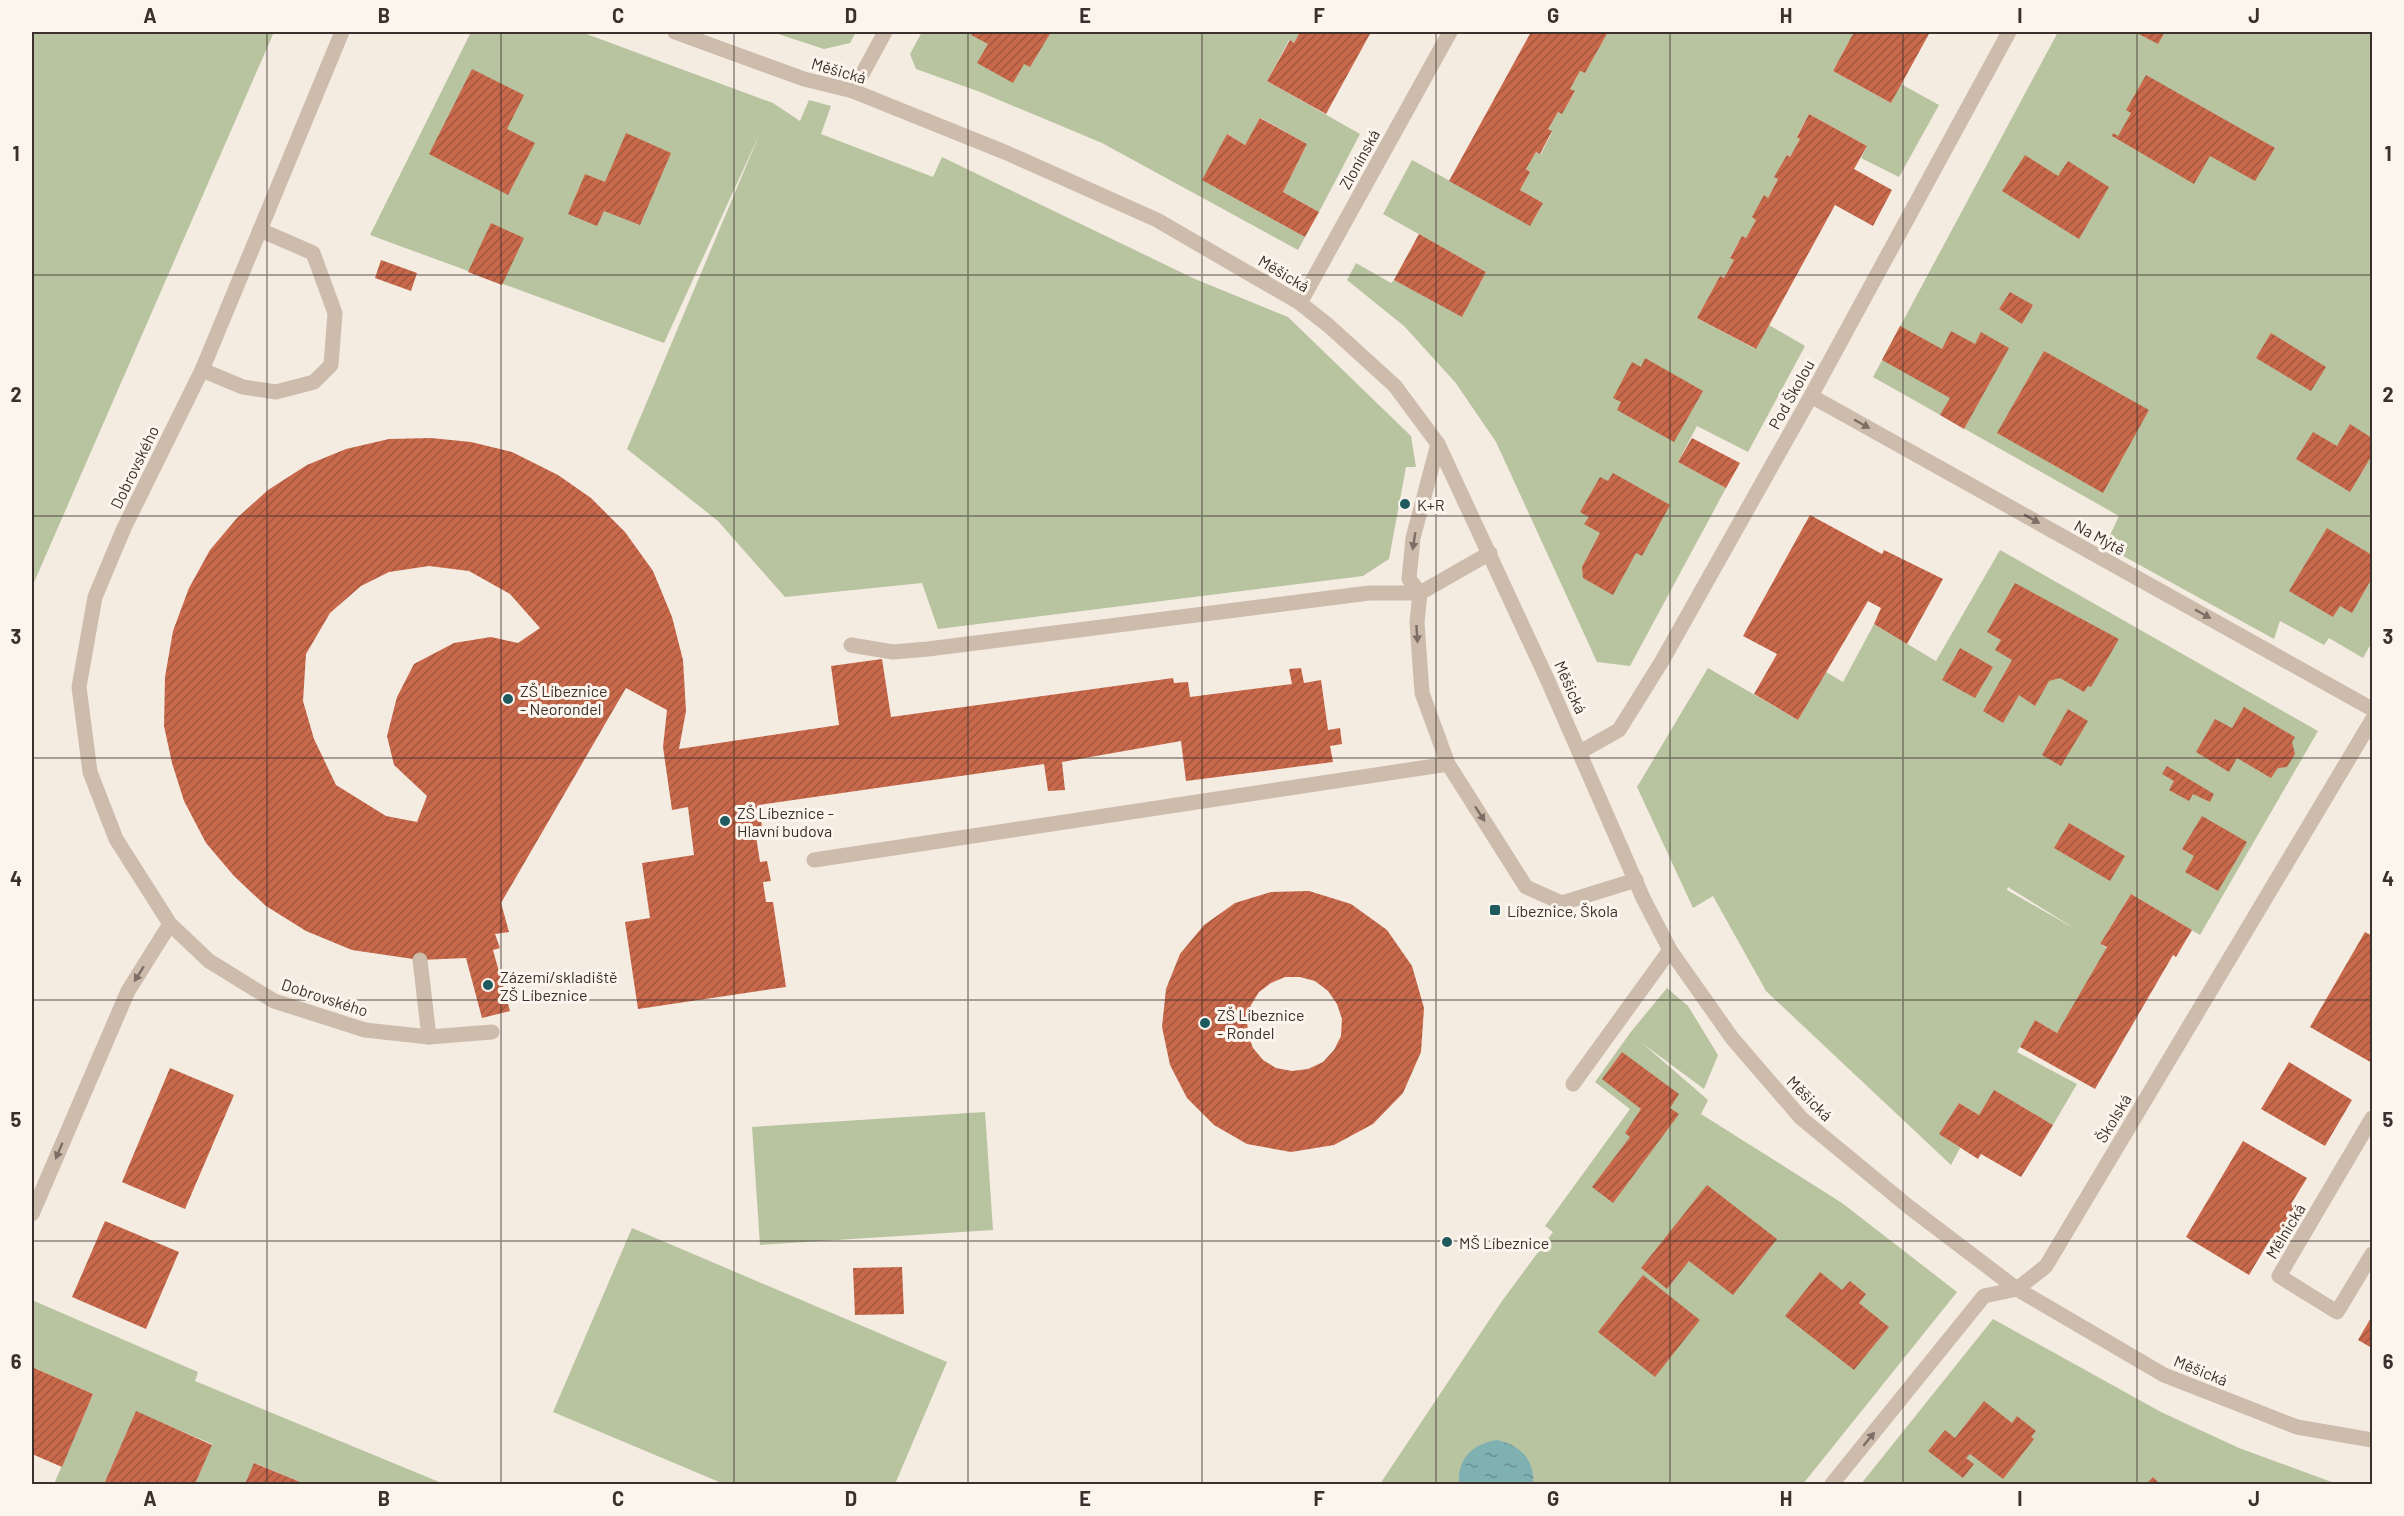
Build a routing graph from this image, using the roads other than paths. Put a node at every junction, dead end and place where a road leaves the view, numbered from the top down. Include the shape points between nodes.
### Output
1 (342, 32) edge
2 (675, 32) edge
3 (885, 32) edge
4 (1450, 32) edge
5 (2009, 32) edge
6 (853, 91) junction
7 (260, 230) junction
8 (1300, 303) junction
9 (202, 370) junction
10 (1811, 396) junction
11 (1438, 444) junction
12 (1490, 553) junction
13 (1420, 593) junction
14 (851, 645) dead end
15 (2373, 709) edge
16 (2373, 720) edge
17 (1580, 752) junction
18 (1448, 764) junction
19 (814, 861) dead end
20 (1636, 879) junction
21 (170, 924) junction
22 (1670, 950) junction
23 (420, 960) dead end
24 (492, 1032) dead end
25 (429, 1037) junction
26 (1574, 1084) dead end
27 (2373, 1118) edge
28 (32, 1214) edge
29 (2373, 1254) edge
30 (2017, 1289) junction
31 (2373, 1440) edge
32 (1832, 1485) edge

1 - 7 street, Dobrovského
2 - 6 street, Měšická via 804,79
3 - 6 street
4 - 8 street, Zlonínská
5 - 10 street, Pod Školou
6 - 8 street, Měšická via 1007,153 1156,220
7 - 9 street, Dobrovského
7 - 9 street via 313,253 334,313 331,365 314,382 276,392 243,387
8 - 11 street, Měšická via 1395,386
9 - 21 street, Dobrovského via 124,528 95,597 79,687 90,772 116,839
10 -> 15 street, Na Mýtě
10 - 17 street, Pod Školou via 1619,730
11 - 12 street, Měšická
11 -> 13 street via 1413,538 1409,579
12 - 13 street
12 - 17 street, Měšická
13 - 14 street via 1369,593 928,649 893,652
13 -> 18 street via 1417,622 1422,693
16 - 30 street, Školská via 2046,1266
17 - 20 street, Měšická
18 - 19 street
18 -> 20 street via 1526,887 1562,903
20 - 22 street, Měšická
21 - 25 street, Dobrovského via 209,961 274,1001 366,1030
21 -> 28 street via 128,992
22 - 26 street
22 - 30 street, Měšická via 1732,1038 1801,1118
23 - 25 street
24 - 25 street, Dobrovského
27 - 29 street, Mělnická via 2279,1276 2337,1311
30 - 31 street, Měšická via 2164,1375 2297,1427
32 -> 30 street, Školská via 1984,1296

